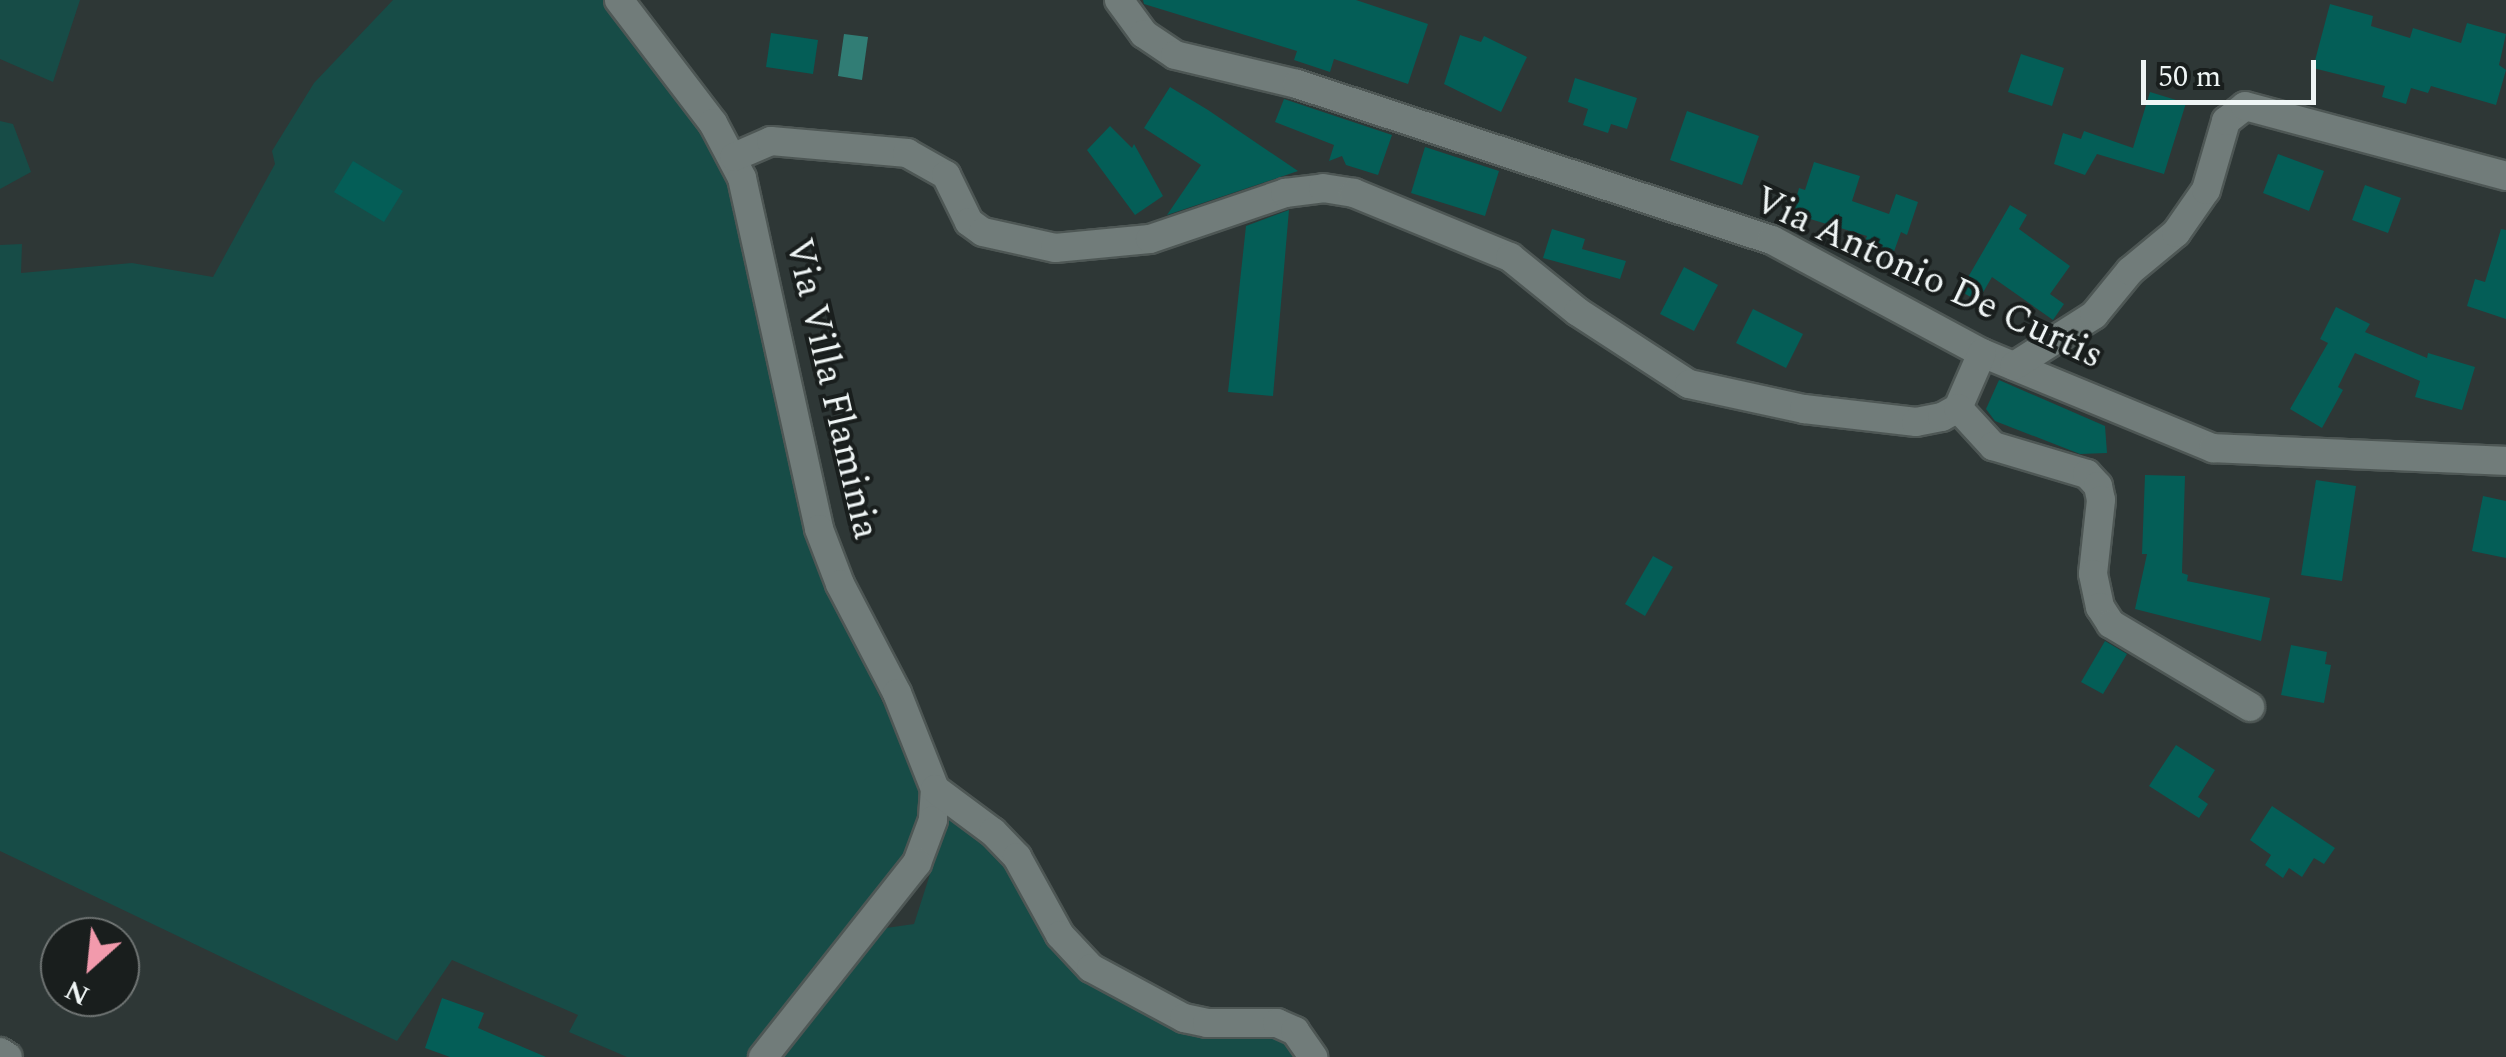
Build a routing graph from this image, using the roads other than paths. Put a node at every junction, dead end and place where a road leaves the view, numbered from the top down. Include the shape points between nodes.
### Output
1 (620, 0) edge
2 (1119, 0) edge
3 (734, 157) junction
4 (2506, 176) edge
5 (1982, 353) junction
6 (2014, 366) junction
7 (1958, 408) junction
8 (2506, 461) edge
9 (2250, 707) dead end
10 (936, 789) junction
11 (0, 1052) edge
12 (8, 1057) edge
13 (764, 1057) edge
14 (1313, 1057) edge

1 - 3 street, Via Villa Flaminia
2 - 5 street, Via Antonio De Curtis via 1144,34 1175,55 1296,84 1772,240
3 - 7 street via 771,141 907,152 946,174 969,222 983,232 1056,248 1150,239 1285,193 1354,193 1510,257 1578,312 1689,384 1804,409 1916,422
3 - 10 street, Via Villa Flaminia via 819,529
4 - 6 street via 2245,106 2226,121 2206,190 2176,233 2130,271 2094,315
5 - 6 street, Via Antonio De Curtis
5 - 7 street
6 - 8 street, Via Antonio De Curtis via 2213,448
7 - 9 street via 1993,446 2087,474 2100,500 2093,574 2111,624
10 - 13 street via 917,863
10 - 14 street via 1017,857 1060,935 1091,968 1184,1018 1277,1023 1296,1031
11 - 12 street

